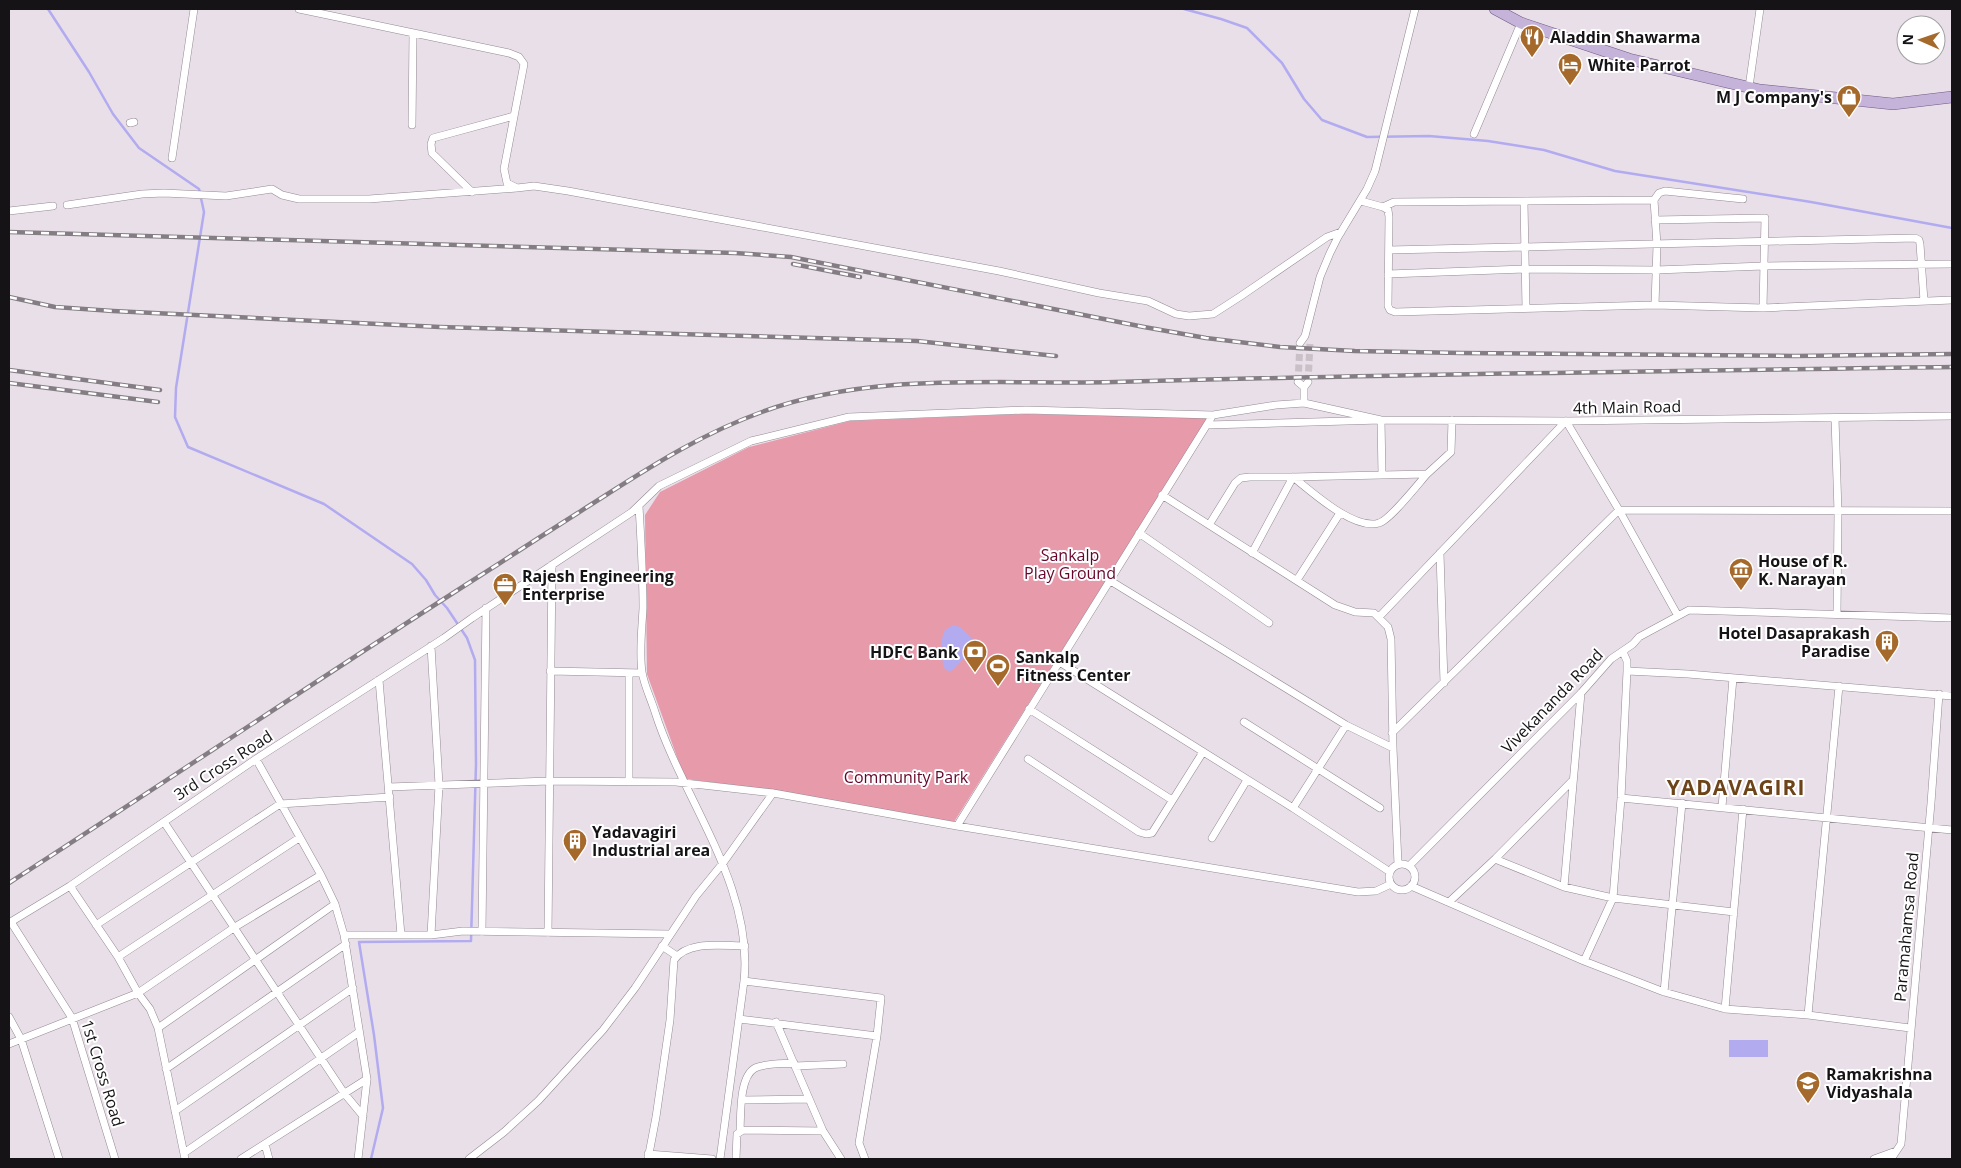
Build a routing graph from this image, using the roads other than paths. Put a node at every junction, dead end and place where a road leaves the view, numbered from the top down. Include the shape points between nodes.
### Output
1 (194, 9) edge
2 (299, 9) edge
3 (1415, 9) edge
4 (1495, 9) edge
5 (1760, 9) edge
6 (1521, 23) junction
7 (413, 34) junction
8 (1749, 87) junction
9 (1952, 97) edge
10 (514, 116) junction
11 (412, 125) dead end
12 (1474, 134) dead end
13 (172, 158) dead end
14 (516, 188) junction
15 (472, 192) junction
16 (1743, 199) dead end
17 (1654, 200) junction
18 (1361, 201) junction
19 (1524, 202) junction
20 (67, 205) dead end
21 (53, 206) dead end
22 (1383, 206) junction
23 (9, 211) edge
24 (1655, 220) junction
25 (1341, 232) junction
26 (1764, 243) junction
27 (1657, 245) junction
28 (1525, 246) junction
29 (1389, 250) junction
30 (1922, 264) junction
31 (1952, 264) edge
32 (1764, 266) junction
33 (1526, 269) junction
34 (1656, 270) junction
35 (1388, 274) junction
36 (1952, 300) edge
37 (1924, 301) junction
38 (1655, 305) junction
39 (1526, 308) junction
40 (1763, 308) junction
41 (1305, 336) junction
42 (1300, 343) tunnel mouth
43 (1310, 344) tunnel mouth
44 (1303, 384) tunnel mouth
45 (1304, 403) junction
46 (1213, 415) junction
47 (1952, 416) edge
48 (1835, 418) junction
49 (1381, 420) junction
50 (1452, 420) junction
51 (1566, 421) junction
52 (1207, 425) junction
53 (1427, 474) junction
54 (1382, 475) junction
55 (1293, 477) junction
56 (1162, 495) junction
57 (639, 506) junction
58 (1619, 510) junction
59 (1952, 511) edge
60 (1340, 512) junction
61 (1838, 512) junction
62 (1209, 525) junction
63 (1138, 533) junction
64 (1252, 553) junction
65 (1440, 553) junction
66 (552, 565) junction
67 (1109, 580) junction
68 (1297, 580) junction
69 (486, 608) junction
70 (1837, 614) junction
71 (1678, 616) junction
72 (1379, 617) junction
73 (1952, 618) edge
74 (1269, 623) dead end
75 (431, 646) junction
76 (1623, 652) junction
77 (1058, 661) junction
78 (550, 671) junction
79 (1627, 671) junction
80 (642, 672) junction
81 (629, 674) junction
82 (1733, 678) junction
83 (379, 680) junction
84 (1444, 683) junction
85 (1839, 686) junction
86 (1581, 693) junction
87 (1939, 694) junction
88 (1952, 696) edge
89 (1029, 709) junction
90 (1244, 722) dead end
91 (1346, 725) junction
92 (1392, 733) junction
93 (1392, 748) junction
94 (1203, 752) junction
95 (256, 759) junction
96 (1028, 759) dead end
97 (1317, 769) junction
98 (1248, 780) junction
99 (1573, 780) junction
100 (549, 781) junction
101 (630, 782) junction
102 (684, 783) junction
103 (483, 784) junction
104 (439, 785) junction
105 (389, 787) junction
106 (773, 793) junction
107 (390, 797) junction
108 (1621, 798) junction
109 (1172, 800) junction
110 (280, 804) junction
111 (1682, 804) junction
112 (1722, 807) junction
113 (1293, 808) junction
114 (1380, 808) dead end
115 (1744, 809) junction
116 (1826, 816) junction
117 (164, 822) junction
118 (957, 826) junction
119 (1929, 827) junction
120 (1952, 830) edge
121 (299, 838) junction
122 (1212, 838) dead end
123 (1496, 859) junction
124 (192, 862) junction
125 (724, 863) junction
126 (1398, 864) junction
127 (1409, 866) junction
128 (1390, 872) junction
129 (321, 875) junction
130 (1391, 884) junction
131 (70, 886) junction
132 (1411, 886) junction
133 (1564, 887) junction
134 (213, 894) junction
135 (1613, 898) junction
136 (1449, 902) junction
137 (335, 904) junction
138 (1672, 904) junction
139 (1734, 912) junction
140 (10, 922) edge
141 (96, 925) junction
142 (235, 927) junction
143 (480, 932) junction
144 (548, 933) junction
145 (669, 934) junction
146 (346, 935) junction
147 (401, 935) junction
148 (431, 935) junction
149 (346, 944) junction
150 (662, 946) junction
151 (745, 946) junction
152 (677, 956) junction
153 (118, 957) junction
154 (256, 958) junction
155 (1584, 961) junction
156 (744, 981) junction
157 (353, 988) junction
158 (278, 991) junction
159 (1664, 992) junction
160 (138, 993) junction
161 (1725, 1009) junction
162 (1808, 1015) junction
163 (9, 1017) edge
164 (72, 1018) junction
165 (739, 1019) junction
166 (776, 1022) junction
167 (300, 1024) junction
168 (158, 1028) junction
169 (1910, 1028) junction
170 (359, 1032) junction
171 (877, 1036) junction
172 (21, 1039) junction
173 (9, 1044) edge
174 (322, 1058) junction
175 (795, 1064) junction
176 (843, 1064) dead end
177 (166, 1068) junction
178 (367, 1079) junction
179 (344, 1093) junction
180 (810, 1099) junction
181 (742, 1100) junction
182 (175, 1111) junction
183 (363, 1116) junction
184 (740, 1131) junction
185 (823, 1131) junction
186 (265, 1144) junction
187 (1896, 1151) junction
188 (185, 1156) edge
189 (648, 1157) edge
190 (58, 1159) edge
191 (115, 1159) edge
192 (241, 1159) edge
193 (269, 1159) edge
194 (358, 1159) edge
195 (469, 1159) edge
196 (712, 1159) edge
197 (720, 1159) edge
198 (736, 1159) edge
199 (841, 1159) edge
200 (865, 1159) edge
201 (1874, 1159) edge
202 (1891, 1159) edge

1 - 13 street
2 - 7 street
3 - 18 street via 1380,152
4 - 6 main road
5 - 8 street
6 - 8 main road via 1629,59
6 - 12 street
7 - 10 street via 519,57 524,64
7 - 11 street
8 - 9 main road via 1893,104
10 - 14 street via 504,169 507,182
10 - 15 street via 433,138 432,153
14 - 15 street
14 - 25 street via 534,186 568,191 970,266 1148,301 1176,314 1189,316 1213,314 1327,237
15 - 20 street via 368,199 299,199 272,189 212,196 142,194
16 - 17 street via 1665,191
17 - 19 street
17 - 24 street
18 - 22 street
18 - 25 street
19 - 22 street via 1394,202
19 - 28 street
21 - 23 street
22 - 29 street via 1389,217
24 - 26 street via 1765,218
24 - 27 street
25 - 41 street via 1320,278
26 - 27 street
26 - 30 street via 1915,238 1920,244
26 - 32 street
27 - 28 street
27 - 34 street
28 - 29 street
28 - 33 street
29 - 35 street
30 - 31 street
30 - 32 street
30 - 37 street
32 - 34 street
32 - 40 street
33 - 34 street
33 - 35 street
33 - 39 street
34 - 38 street
35 - 39 street via 1388,306 1395,312
36 - 37 street
37 - 40 street
38 - 39 street
38 - 40 street
41 - 42 street
41 - 43 street
44 - 45 street
45 - 46 street, 4th Main Road
45 - 49 street, 4th Main Road
46 - 52 street
46 - 57 street, 4th Main Road via 1026,410 849,417 751,441 658,486
47 - 48 street, 4th Main Road
48 - 51 street, 4th Main Road
48 - 61 street
49 - 50 street, 4th Main Road
49 - 52 street
49 - 54 street
50 - 51 street, 4th Main Road
50 - 53 street via 1451,452
51 - 58 street
51 - 65 street
52 - 56 street
53 - 54 street
53 - 60 street via 1379,523 1358,521
54 - 55 street
55 - 60 street
55 - 62 street via 1241,478 1234,483
55 - 64 street
56 - 62 street
56 - 63 street
57 - 66 street, 3rd Cross Road
57 - 80 street via 643,569
58 - 61 street
58 - 71 street
58 - 84 street
59 - 61 street
60 - 68 street
61 - 70 street
62 - 64 street
63 - 67 street
63 - 74 street
64 - 68 street
65 - 72 street
65 - 84 street
66 - 69 street, 3rd Cross Road
66 - 78 street
67 - 77 street
67 - 91 street
68 - 72 street via 1341,608 1374,613
69 - 75 street, 3rd Cross Road
69 - 103 street
70 - 71 street, Vivekananda Road via 1689,610
70 - 73 street, Vivekananda Road
71 - 76 street, Vivekananda Road via 1639,637
72 - 92 street via 1388,627 1390,639
75 - 83 street, 3rd Cross Road
75 - 104 street
76 - 79 street
76 - 86 street, Vivekananda Road via 1611,659
77 - 89 street
77 - 94 street
78 - 81 street
78 - 100 street
79 - 82 street
79 - 108 street
80 - 81 street
80 - 102 street via 661,732
81 - 101 street
82 - 85 street
82 - 112 street
83 - 95 street, 3rd Cross Road
83 - 105 street
84 - 92 street
85 - 87 street
85 - 116 street
86 - 99 street
86 - 127 street, Vivekananda Road
87 - 88 street
87 - 119 street, Paramahamsa Road
89 - 109 street
89 - 118 street
90 - 97 street
91 - 93 street
91 - 97 street
92 - 93 street
93 - 126 street
94 - 98 street
94 - 109 street
95 - 110 street
95 - 117 street, 3rd Cross Road
96 - 109 street via 1146,834 1152,833
97 - 113 street
97 - 114 street
98 - 113 street
98 - 122 street
99 - 123 street
99 - 133 street
100 - 101 street
100 - 103 street
100 - 144 street
101 - 102 street
102 - 106 street
102 - 125 street
103 - 104 street
103 - 143 street
104 - 105 street
104 - 148 street
105 - 107 street
106 - 118 street
106 - 125 street
107 - 110 street
107 - 147 street
108 - 111 street
108 - 135 street
110 - 121 street
110 - 124 street
111 - 112 street
111 - 138 street
112 - 115 street
113 - 128 street
115 - 116 street
115 - 139 street
116 - 119 street
116 - 162 street
117 - 124 street
117 - 131 street, 3rd Cross Road
118 - 130 street via 1358,892 1376,891
119 - 120 street
119 - 169 street, Paramahamsa Road
121 - 129 street
121 - 134 street
123 - 133 street
123 - 136 street
124 - 134 street
124 - 141 street
125 - 145 street
125 - 151 street
126 - 127 street
126 - 128 street
127 - 132 street via 1415,875
128 - 130 street
129 - 137 street
129 - 142 street
130 - 132 street via 1401,890
131 - 140 street, 3rd Cross Road
131 - 141 street
132 - 136 street
133 - 135 street
134 - 142 street
134 - 153 street
135 - 138 street
135 - 155 street
136 - 155 street
137 - 146 street
137 - 154 street
138 - 139 street
138 - 159 street
139 - 161 street
140 - 164 street, 1st Cross Road
141 - 153 street
142 - 154 street
142 - 160 street
143 - 144 street
143 - 148 street
144 - 145 street
145 - 150 street
146 - 147 street
146 - 149 street
147 - 148 street
149 - 157 street
149 - 158 street
150 - 152 street
150 - 195 street via 603,1030 570,1068 504,1132
151 - 152 street via 710,945 688,949
151 - 156 street
152 - 189 street via 673,966 670,1020
153 - 160 street
154 - 158 street
154 - 168 street
155 - 159 street
156 - 165 street
156 - 171 street via 881,998
157 - 167 street
157 - 170 street
158 - 167 street
158 - 177 street
159 - 161 street
160 - 164 street
160 - 168 street
161 - 162 street
162 - 169 street
163 - 172 street
164 - 172 street
164 - 191 street, 1st Cross Road
165 - 166 street
165 - 197 street
166 - 171 street
166 - 175 street
167 - 174 street
167 - 182 street
168 - 177 street
169 - 187 street, Paramahamsa Road via 1901,1144
170 - 174 street
170 - 178 street
171 - 200 street via 859,1143
172 - 173 street
172 - 190 street
174 - 179 street
174 - 188 street
175 - 176 street
175 - 180 street
175 - 181 street via 753,1069 744,1081
177 - 182 street
178 - 179 street
178 - 183 street
179 - 183 street
179 - 186 street
180 - 181 street
180 - 185 street
181 - 184 street
182 - 188 street
183 - 194 street
184 - 185 street
184 - 198 street via 737,1134
185 - 199 street
186 - 192 street
186 - 193 street
187 - 201 street
187 - 202 street, Paramahamsa Road
189 - 196 street

